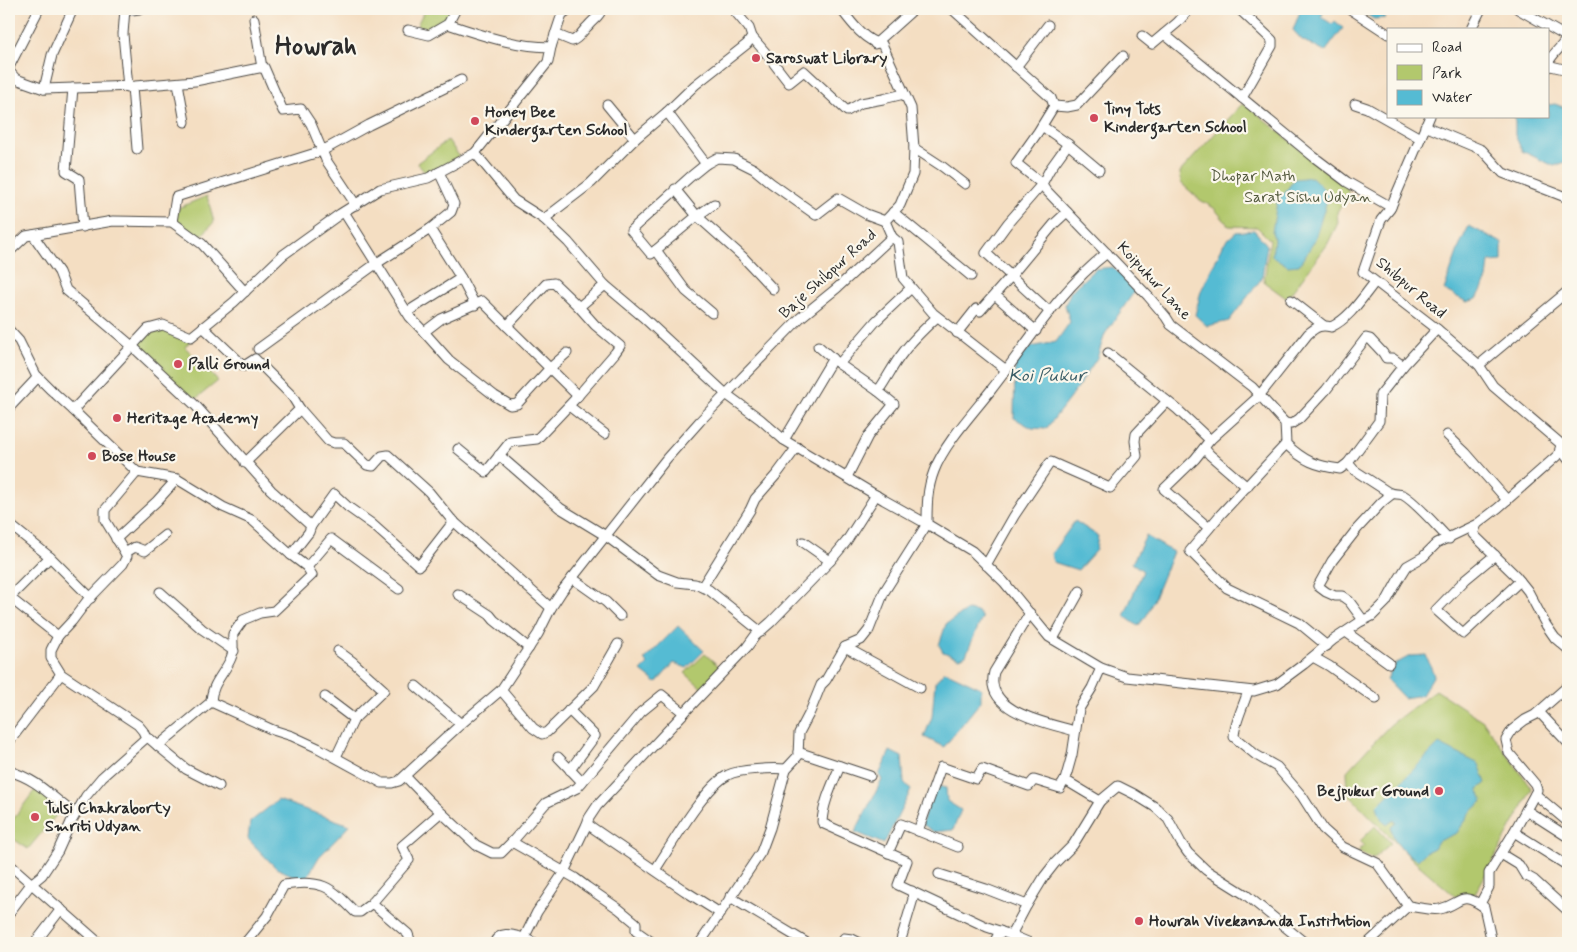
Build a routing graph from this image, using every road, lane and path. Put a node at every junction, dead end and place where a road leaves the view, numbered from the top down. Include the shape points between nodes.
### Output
1 (39, 9) edge
2 (73, 9) edge
3 (139, 9) edge
4 (456, 9) edge
5 (570, 9) edge
6 (598, 9) edge
7 (733, 9) edge
8 (841, 9) edge
9 (914, 9) edge
10 (952, 9) edge
11 (1190, 9) edge
12 (1239, 9) edge
13 (1350, 9) edge
14 (1518, 9) edge
15 (125, 10) edge
16 (1478, 10) edge
17 (254, 20) dead end
18 (448, 24) junction
19 (1048, 25) dead end
20 (1471, 28) edge
21 (408, 30) dead end
22 (1387, 33) edge
23 (555, 34) junction
24 (1164, 34) junction
25 (1142, 36) dead end
26 (752, 37) junction
27 (876, 44) junction
28 (551, 47) junction
29 (1123, 56) dead end
30 (1550, 61) edge
31 (1550, 66) edge
32 (9, 67) edge
33 (1016, 67) junction
34 (262, 68) junction
35 (1568, 70) edge
36 (9, 71) edge
37 (461, 80) dead end
38 (178, 83) junction
39 (130, 87) junction
40 (73, 88) junction
41 (44, 89) junction
42 (904, 94) junction
43 (1242, 98) junction
44 (1355, 104) dead end
45 (606, 105) dead end
46 (1054, 106) junction
47 (667, 112) junction
48 (1429, 118) edge
49 (184, 122) dead end
50 (1042, 126) junction
51 (1426, 126) junction
52 (1420, 138) junction
53 (634, 139) junction
54 (1068, 144) junction
55 (914, 148) junction
56 (137, 149) dead end
57 (322, 151) junction
58 (475, 153) junction
59 (706, 164) junction
60 (1099, 170) dead end
61 (439, 172) junction
62 (965, 184) dead end
63 (1042, 184) junction
64 (676, 190) junction
65 (1568, 198) edge
66 (714, 204) dead end
67 (356, 205) junction
68 (1390, 207) junction
69 (344, 212) junction
70 (893, 212) junction
71 (1067, 212) junction
72 (697, 216) junction
73 (544, 219) junction
74 (885, 221) junction
75 (172, 222) junction
76 (83, 227) junction
77 (430, 229) junction
78 (33, 235) junction
79 (892, 237) junction
80 (656, 250) junction
81 (9, 252) edge
82 (1106, 253) junction
83 (377, 263) junction
84 (971, 276) dead end
85 (1011, 276) junction
86 (461, 278) junction
87 (1375, 282) junction
88 (605, 284) junction
89 (911, 288) junction
90 (773, 289) dead end
91 (1568, 291) edge
92 (245, 292) junction
93 (995, 295) junction
94 (1291, 300) dead end
95 (475, 305) junction
96 (579, 307) junction
97 (408, 312) junction
98 (1050, 312) junction
99 (712, 313) dead end
100 (937, 317) junction
101 (1323, 325) junction
102 (507, 326) junction
103 (203, 327) junction
104 (1437, 329) junction
105 (9, 330) edge
106 (1036, 331) junction
107 (424, 332) junction
108 (957, 333) junction
109 (132, 346) junction
110 (818, 346) dead end
111 (258, 349) dead end
112 (567, 353) dead end
113 (1108, 353) dead end
114 (836, 361) junction
115 (1479, 365) junction
116 (1404, 366) junction
117 (550, 368) junction
118 (1006, 370) junction
119 (38, 377) junction
120 (878, 390) junction
121 (726, 394) junction
122 (578, 396) junction
123 (1260, 396) junction
124 (1167, 401) junction
125 (569, 406) junction
126 (9, 408) edge
127 (300, 409) junction
128 (73, 410) junction
129 (1285, 423) junction
130 (605, 434) dead end
131 (1447, 436) dead end
132 (784, 440) junction
133 (1210, 440) junction
134 (1286, 444) junction
135 (1563, 446) edge
136 (797, 447) junction
137 (1204, 448) junction
138 (458, 449) dead end
139 (499, 456) junction
140 (1568, 459) edge
141 (245, 463) junction
142 (1348, 463) junction
143 (137, 472) junction
144 (847, 477) junction
145 (177, 479) junction
146 (1247, 487) junction
147 (1392, 494) junction
148 (876, 495) junction
149 (1507, 500) junction
150 (454, 521) junction
151 (9, 524) edge
152 (927, 524) junction
153 (1477, 524) junction
154 (311, 526) junction
155 (1209, 528) junction
156 (164, 536) dead end
157 (606, 536) junction
158 (116, 538) junction
159 (1449, 539) junction
160 (803, 542) dead end
161 (125, 553) junction
162 (291, 555) junction
163 (1495, 555) junction
164 (50, 557) junction
165 (830, 561) junction
166 (986, 565) junction
167 (307, 567) junction
168 (572, 578) junction
169 (1520, 581) junction
170 (702, 587) junction
171 (399, 589) dead end
172 (1080, 591) dead end
173 (160, 592) dead end
174 (458, 594) dead end
175 (9, 597) edge
176 (91, 598) junction
177 (551, 608) junction
178 (1030, 613) junction
179 (620, 616) dead end
180 (1363, 620) junction
181 (761, 632) junction
182 (1346, 632) junction
183 (58, 636) junction
184 (1053, 640) junction
185 (618, 644) dead end
186 (1327, 646) junction
187 (845, 647) junction
188 (529, 648) junction
189 (1568, 649) edge
190 (234, 650) junction
191 (338, 651) dead end
192 (1313, 657) junction
193 (1389, 663) dead end
194 (1101, 668) junction
195 (61, 674) junction
196 (416, 686) dead end
197 (1568, 686) edge
198 (920, 688) dead end
199 (501, 690) junction
200 (1248, 691) junction
201 (325, 697) dead end
202 (1376, 699) dead end
203 (211, 702) junction
204 (569, 710) junction
205 (1539, 712) junction
206 (684, 713) junction
207 (354, 720) junction
208 (461, 724) junction
209 (1075, 731) junction
210 (146, 738) junction
211 (9, 742) edge
212 (1568, 743) edge
213 (158, 746) junction
214 (798, 752) junction
215 (336, 757) junction
216 (558, 757) dead end
217 (840, 766) junction
218 (786, 769) junction
219 (570, 770) junction
220 (9, 771) edge
221 (405, 776) junction
222 (870, 776) dead end
223 (1065, 780) junction
224 (582, 782) junction
225 (219, 786) dead end
226 (1535, 794) junction
227 (1100, 801) junction
228 (1526, 810) junction
229 (440, 812) junction
230 (75, 814) junction
231 (1568, 822) edge
232 (587, 824) junction
233 (918, 831) junction
234 (1514, 832) junction
235 (1568, 837) edge
236 (512, 842) junction
237 (958, 847) dead end
238 (888, 853) junction
239 (1501, 854) junction
240 (9, 864) edge
241 (1568, 866) edge
242 (655, 870) junction
243 (564, 872) junction
244 (939, 874) dead end
245 (31, 884) junction
246 (912, 891) junction
247 (730, 897) junction
248 (372, 902) junction
249 (1480, 904) junction
250 (1027, 905) junction
251 (1408, 906) junction
252 (62, 909) junction
253 (1568, 910) edge
254 (9, 912) edge
255 (720, 913) junction
256 (1000, 931) junction
257 (1011, 935) junction
258 (524, 938) junction
259 (35, 943) edge
260 (99, 943) edge
261 (245, 943) edge
262 (410, 943) edge
263 (494, 943) edge
264 (535, 943) edge
265 (654, 943) edge
266 (700, 943) edge
267 (807, 943) edge
268 (841, 943) edge
269 (860, 943) edge
270 (900, 943) edge
271 (994, 943) edge
272 (1030, 943) edge
273 (1305, 943) edge
274 (1368, 943) edge
275 (1492, 943) edge

1 - 32 street
2 - 41 street via 52,55
3 - 15 street
4 - 18 street
5 - 23 street via 562,14
6 - 23 street via 598,16 576,40
7 - 26 street via 750,28
8 - 27 street, Baje Shibpur Road via 855,27
9 - 27 street
10 - 33 street
11 - 24 street
12 - 43 street via 1272,40 1272,46
13 - 22 street
14 - 30 street via 1567,37
15 - 39 street via 123,34
16 - 20 street
17 - 34 street
18 - 21 street via 429,35
18 - 28 street via 515,43
19 - 33 street
23 - 28 street
24 - 25 street via 1152,44
24 - 43 street
26 - 42 street via 789,83 804,70 847,111 861,103
26 - 47 street
27 - 42 street, Baje Shibpur Road via 882,44
28 - 58 street via 548,62
29 - 46 street via 1077,105
31 - 35 street
33 - 46 street via 1051,98
34 - 38 street
34 - 57 street via 283,111 301,109
36 - 41 street via 16,79
37 - 57 street
38 - 39 street
38 - 49 street
39 - 40 street
39 - 56 street
40 - 41 street
40 - 76 street via 66,171 79,179
42 - 55 street, Baje Shibpur Road via 910,108
43 - 68 street via 1348,182
44 - 52 street
45 - 53 street
46 - 50 street
47 - 53 street
47 - 59 street
48 - 51 street, Shibpur Road
50 - 54 street
50 - 63 street, Koipukur Lane via 1017,161
51 - 52 street, Shibpur Road
51 - 65 street via 1482,150 1502,173
52 - 68 street, Shibpur Road
53 - 73 street via 591,183
54 - 60 street
54 - 63 street
55 - 62 street
55 - 70 street, Baje Shibpur Road via 913,174 900,205
57 - 67 street
57 - 75 street via 176,197
58 - 61 street
58 - 73 street via 514,200
59 - 64 street
59 - 74 street via 717,158 734,159 754,169 816,216 838,198
61 - 67 street via 428,178 380,189
61 - 77 street via 454,204 451,212
63 - 71 street, Koipukur Lane
63 - 85 street via 986,253
64 - 72 street
64 - 80 street via 631,230 651,254
66 - 72 street
67 - 69 street
68 - 87 street, Shibpur Road via 1381,220 1363,272
69 - 83 street
69 - 92 street via 283,255
70 - 74 street, Baje Shibpur Road
70 - 84 street
71 - 82 street, Koipukur Lane
71 - 85 street
72 - 80 street
72 - 90 street
73 - 88 street
74 - 79 street, Baje Shibpur Road
75 - 76 street via 113,221
75 - 92 street via 202,244
76 - 78 street
77 - 83 street
77 - 86 street
78 - 81 street via 26,236
78 - 109 street via 59,272 66,290
79 - 89 street via 898,242 903,278
79 - 121 street, Baje Shibpur Road via 800,318
80 - 99 street via 686,292
82 - 98 street via 1075,281
82 - 123 street, Koipukur Lane via 1148,296 1171,326
83 - 97 street
83 - 111 street
85 - 93 street
85 - 98 street
86 - 95 street
86 - 97 street
87 - 101 street via 1340,323 1331,328
87 - 104 street, Shibpur Road
88 - 96 street
88 - 121 street
89 - 100 street
89 - 114 street
91 - 115 street
92 - 103 street
93 - 106 street
93 - 108 street via 980,311 976,309
94 - 101 street
95 - 102 street via 482,301
95 - 107 street via 441,319
96 - 102 street via 554,283 546,284
96 - 122 street via 620,346
97 - 107 street
98 - 106 street
100 - 108 street
100 - 120 street via 901,354
101 - 123 street via 1308,334
102 - 117 street
103 - 109 street via 191,336 163,325 148,329
103 - 127 street via 244,366 255,359 292,396
104 - 115 street, Shibpur Road
104 - 116 street
105 - 119 street via 19,341
106 - 118 street
107 - 117 street via 449,360 510,405 517,404
108 - 118 street
109 - 128 street
109 - 141 street via 196,406
110 - 114 street
112 - 117 street
113 - 124 street
114 - 120 street
114 - 132 street
115 - 135 street, Shibpur Road via 1493,386
116 - 129 street via 1386,358 1366,338 1299,419 1291,424
116 - 142 street via 1380,395 1379,421
117 - 122 street
118 - 152 street via 964,423 934,470 927,497
119 - 126 street
119 - 128 street
120 - 144 street via 894,404 868,436
121 - 132 street
121 - 157 street, Baje Shibpur Road via 667,458
122 - 125 street
123 - 129 street, Koipukur Lane
123 - 133 street
124 - 133 street
124 - 166 street via 1136,434 1137,456 1110,488 1051,462
125 - 130 street
125 - 139 street via 537,439 510,442
127 - 141 street
127 - 150 street via 328,441 344,443 367,465 373,466 382,456 388,455 429,492
128 - 143 street
129 - 134 street
131 - 149 street
132 - 136 street
133 - 137 street
134 - 142 street via 1311,463 1326,468 1340,469
134 - 146 street
135 - 140 street, Shibpur Road
135 - 149 street via 1559,454
136 - 144 street
136 - 170 street via 755,498
137 - 146 street
137 - 155 street via 1164,489
138 - 139 street via 486,472
139 - 157 street via 560,508
141 - 154 street
142 - 147 street
143 - 145 street
143 - 158 street via 105,510 105,520
144 - 148 street
145 - 158 street
145 - 162 street via 223,507 252,520
146 - 155 street
147 - 159 street via 1402,494
147 - 180 street via 1357,529 1332,561 1318,586 1349,601
148 - 152 street
148 - 165 street
149 - 153 street
150 - 154 street via 419,566 334,494
150 - 177 street
151 - 164 street
152 - 166 street via 972,551
152 - 187 street via 884,592 869,630 861,640
153 - 159 street
153 - 163 street via 1473,534
154 - 162 street
155 - 186 street via 1190,551 1227,588 1299,623
156 - 161 street via 145,551 135,547
157 - 168 street, Baje Shibpur Road
157 - 170 street via 658,575
158 - 161 street
159 - 180 street via 1437,543 1423,558 1407,566 1386,602
160 - 165 street
161 - 176 street via 127,556 123,564
162 - 167 street
163 - 169 street
163 - 169 street via 1436,610 1463,634
164 - 175 street
164 - 176 street
165 - 181 street
166 - 178 street
167 - 171 street via 331,540
167 - 190 street via 312,575 274,611 243,620 233,634
168 - 177 street, Baje Shibpur Road
168 - 179 street
169 - 189 street via 1555,638
170 - 181 street
172 - 184 street
173 - 190 street via 202,629
174 - 188 street via 490,615
175 - 183 street
176 - 183 street
177 - 188 street, Baje Shibpur Road
178 - 184 street
178 - 209 street via 994,672 994,692 1015,712
180 - 182 street
181 - 206 street
182 - 186 street
182 - 193 street
183 - 195 street via 51,658
184 - 194 street
185 - 204 street via 594,686
186 - 192 street
187 - 198 street
187 - 214 street via 821,685 799,733
188 - 199 street, Baje Shibpur Road
190 - 203 street via 218,679
191 - 207 street via 384,690
192 - 200 street via 1277,684
192 - 202 street
194 - 200 street via 1127,677
194 - 209 street via 1079,709
195 - 210 street via 138,725
195 - 211 street
196 - 208 street
197 - 205 street
199 - 204 street via 542,734
199 - 208 street, Baje Shibpur Road
200 - 251 street via 1234,737 1277,767 1302,796 1323,829 1343,847 1377,864
201 - 207 street
203 - 213 street
203 - 215 street
204 - 219 street via 595,736
205 - 212 street
205 - 226 street via 1512,730 1506,740 1509,753 1535,784
206 - 224 street via 662,695 636,718
206 - 232 street via 597,806
207 - 215 street
208 - 221 street, Baje Shibpur Road
209 - 223 street
210 - 213 street
210 - 230 street via 102,777
213 - 225 street via 186,769
214 - 217 street
214 - 218 street
215 - 221 street via 382,783 399,781
216 - 219 street
217 - 222 street
217 - 238 street via 822,822
218 - 242 street via 768,768 729,774 717,783
218 - 247 street via 761,852
219 - 224 street
220 - 230 street via 24,775 40,785
221 - 229 street
223 - 227 street
223 - 233 street via 1060,788 1034,780 1029,786 982,770 976,779 941,767
224 - 236 street via 577,788 546,804
226 - 228 street
226 - 231 street
227 - 250 street via 1073,845 1055,863
227 - 273 street via 1118,786 1156,807 1168,819 1180,844 1194,859 1246,895
228 - 234 street
228 - 235 street
229 - 236 street via 476,845 492,853 501,853
229 - 248 street via 402,846 409,860
230 - 245 street via 58,851 42,875
232 - 242 street
232 - 243 street
233 - 237 street
233 - 238 street via 901,824
234 - 239 street
234 - 241 street
236 - 243 street
238 - 246 street via 907,860 898,885
239 - 249 street via 1489,873 1489,887
239 - 253 street via 1519,865 1525,875
240 - 245 street
242 - 255 street
243 - 258 street
243 - 265 street via 619,909 636,923 636,930
244 - 250 street
245 - 252 street
245 - 254 street
246 - 256 street
246 - 270 street via 913,900
247 - 255 street
247 - 267 street
248 - 261 street via 360,912 355,912 339,895 320,884 284,885 267,916
248 - 262 street via 408,934
249 - 251 street via 1462,899 1435,910
249 - 275 street via 1484,907
250 - 257 street
251 - 274 street
252 - 259 street
252 - 260 street
255 - 266 street
256 - 257 street
256 - 271 street
257 - 272 street
258 - 263 street via 507,934
258 - 264 street
268 - 269 street via 844,938

